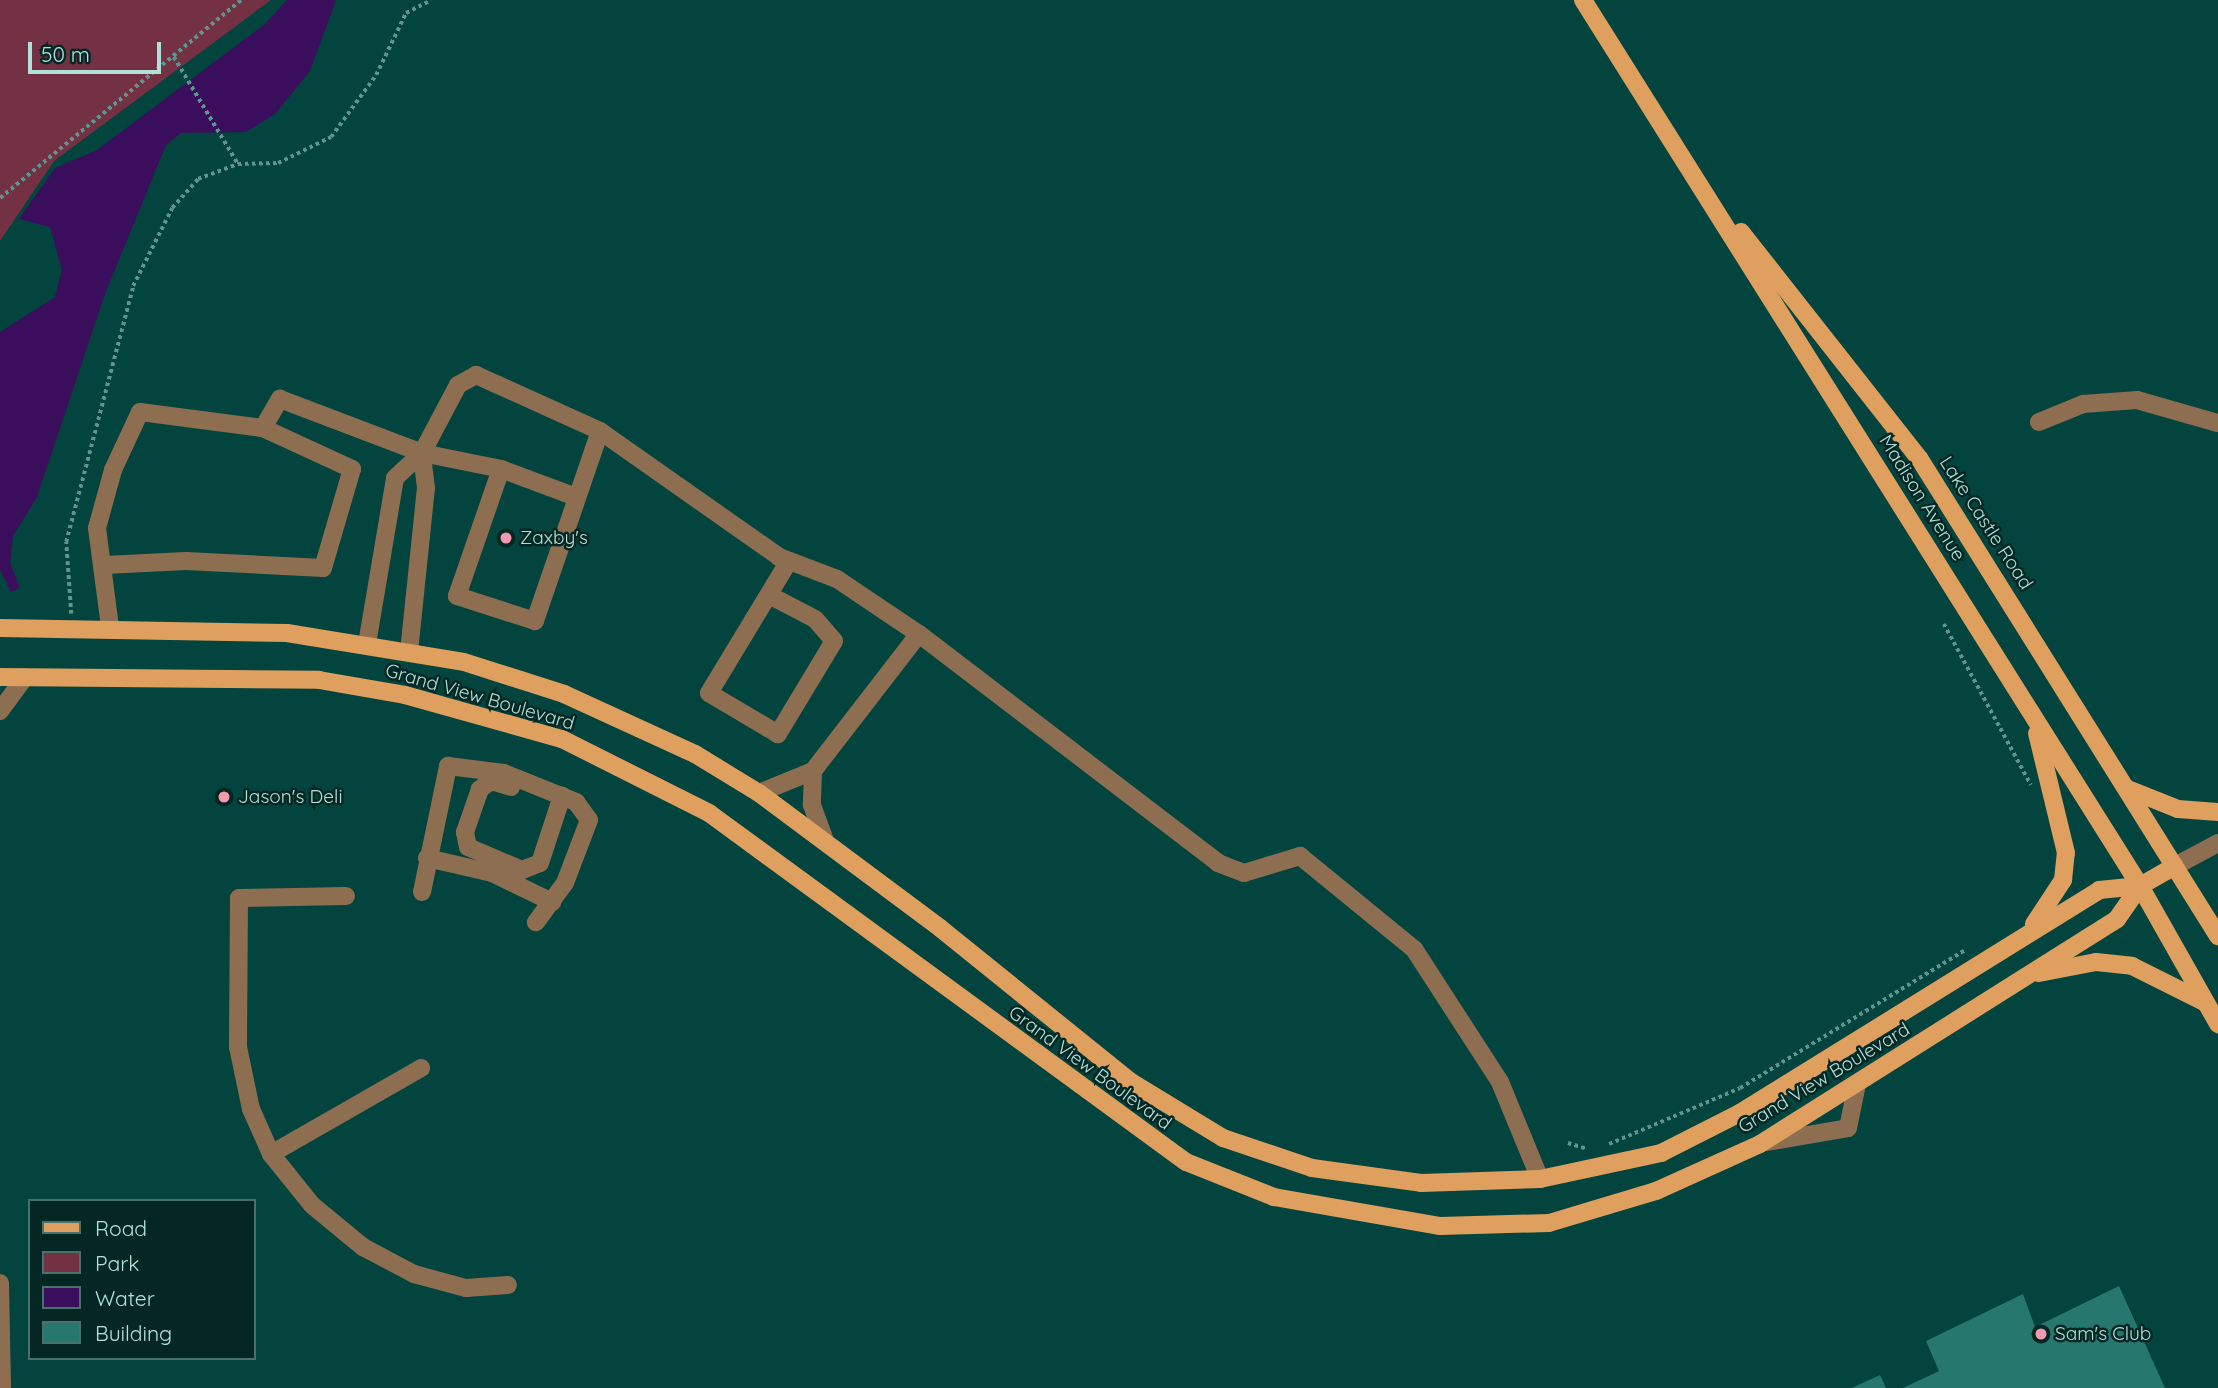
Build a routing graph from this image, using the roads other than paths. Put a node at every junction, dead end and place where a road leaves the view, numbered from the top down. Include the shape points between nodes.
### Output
1 (1583, 0) edge
2 (1682, 158) junction
3 (2039, 422) dead end
4 (2218, 423) edge
5 (263, 428) junction
6 (600, 430) junction
7 (422, 453) junction
8 (501, 469) junction
9 (576, 497) junction
10 (789, 561) junction
11 (105, 565) junction
12 (769, 595) junction
13 (110, 627) junction
14 (0, 628) edge
15 (919, 634) junction
16 (367, 644) junction
17 (409, 652) junction
18 (0, 677) edge
19 (25, 677) junction
20 (2030, 710) junction
21 (0, 711) edge
22 (813, 771) junction
23 (2127, 788) junction
24 (760, 793) junction
25 (557, 794) junction
26 (2218, 812) edge
27 (824, 838) junction
28 (2218, 842) edge
29 (426, 858) junction
30 (2175, 866) junction
31 (2140, 886) junction
32 (422, 892) dead end
33 (346, 897) dead end
34 (552, 902) junction
35 (536, 922) dead end
36 (2025, 934) junction
37 (2218, 936) edge
38 (2029, 975) junction
39 (2206, 1003) junction
40 (2218, 1024) edge
41 (421, 1068) dead end
42 (1857, 1084) junction
43 (1760, 1144) junction
44 (271, 1154) junction
45 (1540, 1179) junction
46 (0, 1283) edge
47 (508, 1285) dead end
48 (2, 1388) edge

1 - 2 main road, Madison Avenue
2 - 20 main road, Madison Avenue
2 - 23 main road, Lake Castle Road via 1919,458
3 - 4 street via 2083,404 2137,400
5 - 7 street via 280,399
5 - 11 street via 140,412 101,503 97,528
5 - 11 street via 352,470 323,568 186,561
6 - 7 street via 476,375 458,385
6 - 9 street
6 - 10 street
7 - 8 street
7 - 16 street via 395,478
7 - 17 street via 426,488
8 - 9 street
8 - 9 street via 457,596 535,621
10 - 12 street
10 - 15 street via 837,579
11 - 13 street
12 - 12 street via 815,619 834,641 778,734 709,692
13 - 14 main road, Grand View Boulevard
13 - 16 main road, Grand View Boulevard via 287,633
15 - 22 street
15 - 45 street via 1218,863 1244,873 1300,856 1414,949 1500,1082
16 - 17 main road, Grand View Boulevard
17 - 24 main road, Grand View Boulevard via 564,694 695,754
18 - 19 main road, Grand View Boulevard
19 - 21 street
19 - 43 main road, Grand View Boulevard via 319,680 405,695 562,739 709,813 1186,1162 1274,1197 1440,1226 1549,1223 1656,1191
20 - 31 main road, Madison Avenue
20 - 36 main road via 2066,853 2063,880
22 - 24 street
22 - 27 street via 812,805
23 - 26 main road via 2178,809
23 - 30 main road, Lake Castle Road
24 - 27 main road, Grand View Boulevard
25 - 25 street via 547,798 491,781 480,789 465,832 468,847 522,870 540,863
25 - 29 street via 504,773 448,766
25 - 34 street via 585,808 589,820
27 - 45 main road, Grand View Boulevard via 1131,1082 1223,1138 1312,1168 1421,1183
28 - 30 street
29 - 32 street
29 - 34 street via 492,873
30 - 31 main road, Grand View Boulevard
30 - 37 main road, Lake Castle Road
31 - 36 main road, Grand View Boulevard via 2099,890
31 - 38 main road, Grand View Boulevard via 2117,919
31 - 39 main road, Madison Avenue
33 - 44 street via 239,898 238,1047 251,1109
34 - 35 street
36 - 45 main road, Grand View Boulevard via 1740,1113 1661,1153
38 - 39 main road via 2096,962 2132,966
38 - 42 main road, Grand View Boulevard
39 - 40 main road, Madison Avenue
41 - 44 street
42 - 43 main road, Grand View Boulevard
42 - 43 street via 1848,1128 1816,1129
44 - 47 street via 312,1205 363,1247 414,1274 466,1288
46 - 48 street

